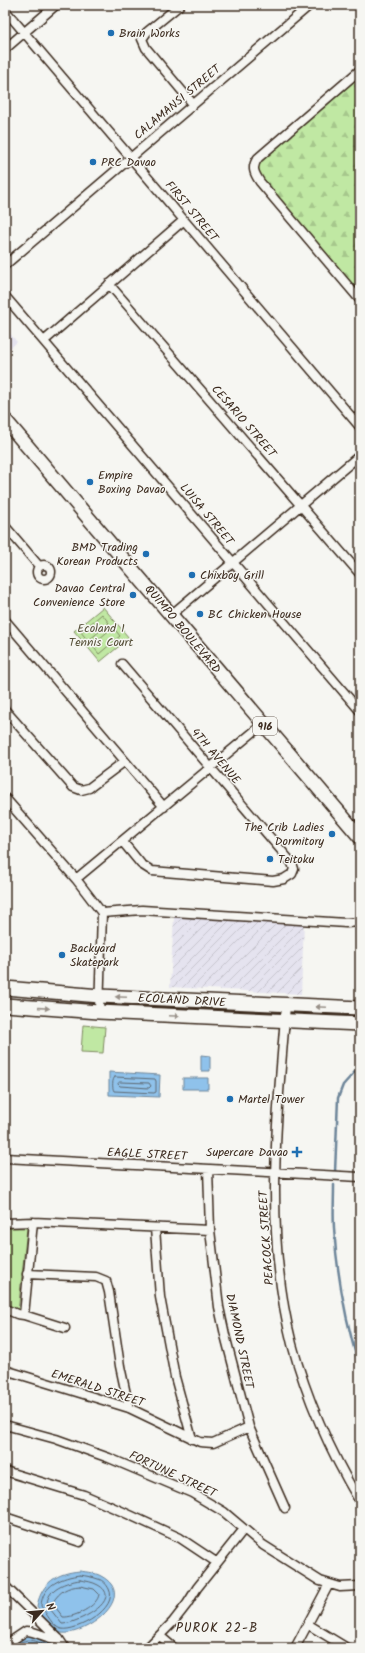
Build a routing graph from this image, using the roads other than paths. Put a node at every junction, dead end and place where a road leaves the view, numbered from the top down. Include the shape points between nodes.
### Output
1 (56, 5) edge
2 (180, 5) edge
3 (310, 5) edge
4 (5, 10) edge
5 (24, 33) junction
6 (5, 49) edge
7 (360, 70) edge
8 (194, 104) junction
9 (130, 158) junction
10 (184, 220) junction
11 (5, 265) edge
12 (110, 284) junction
13 (5, 296) edge
14 (360, 300) edge
15 (44, 341) junction
16 (6, 423) edge
17 (360, 427) edge
18 (360, 455) edge
19 (301, 505) junction
20 (5, 526) edge
21 (233, 563) junction
22 (39, 566) dead end
23 (360, 574) edge
24 (171, 615) junction
25 (5, 620) edge
26 (122, 664) dead end
27 (5, 710) edge
28 (360, 711) edge
29 (263, 724) junction
30 (125, 761) junction
31 (210, 768) junction
32 (5, 798) edge
33 (164, 807) junction
34 (360, 838) edge
35 (122, 841) junction
36 (76, 879) junction
37 (102, 913) junction
38 (360, 922) edge
39 (5, 988) edge
40 (100, 996) junction
41 (5, 1005) edge
42 (286, 1005) junction
43 (360, 1008) edge
44 (99, 1012) junction
45 (284, 1021) junction
46 (360, 1024) edge
47 (5, 1158) edge
48 (208, 1169) junction
49 (274, 1173) junction
50 (360, 1177) edge
51 (33, 1222) junction
52 (5, 1223) edge
53 (155, 1228) junction
54 (210, 1230) junction
55 (27, 1274) junction
56 (5, 1309) edge
57 (24, 1315) junction
58 (66, 1328) dead end
59 (5, 1370) edge
60 (129, 1408) junction
61 (5, 1425) edge
62 (249, 1427) junction
63 (192, 1439) junction
64 (5, 1471) edge
65 (360, 1502) edge
66 (285, 1508) dead end
67 (5, 1517) edge
68 (244, 1529) junction
69 (80, 1542) dead end
70 (216, 1562) junction
71 (329, 1584) junction
72 (5, 1586) edge
73 (360, 1586) edge
74 (309, 1625) junction
75 (160, 1636) junction
76 (59, 1639) junction
77 (5, 1644) edge
78 (65, 1648) edge
79 (147, 1648) edge
80 (174, 1648) edge
81 (295, 1648) edge
82 (347, 1648) edge

1 - 5 street
2 - 8 street via 147,32 142,40
3 - 8 street, CALAMANSI STREET
4 - 5 street, FIRST STREET
5 - 6 street
5 - 9 street, FIRST STREET
7 - 14 street via 258,158 253,168 260,182
8 - 9 street, CALAMANSI STREET
9 - 10 street, FIRST STREET
9 - 11 street, CALAMANSI STREET
10 - 12 street
10 - 17 street, FIRST STREET
12 - 15 street
12 - 19 street, CESARIO STREET
13 - 15 street, LUISA STREET
15 - 21 street, LUISA STREET
16 - 24 main road, QUIMPO BOULEVARD / 916
18 - 19 street
19 - 21 street
19 - 23 street, CESARIO STREET
20 - 22 street
21 - 24 street
21 - 28 street, LUISA STREET
24 - 29 main road, QUIMPO BOULEVARD / 916
25 - 30 street
26 - 31 street, 4TH AVENUE
27 - 30 street via 73,787 81,790 89,788
29 - 31 street
29 - 34 main road, QUIMPO BOULEVARD / 916
30 - 33 street
31 - 33 street
31 - 35 street, 4TH AVENUE via 292,863 292,874 284,880 273,881 152,871 141,864
32 - 36 street
33 - 35 street
35 - 36 street
36 - 37 street
37 - 38 street via 142,910
37 - 40 street
39 - 40 main road, ECOLAND DRIVE
42 -> 40 main road, ECOLAND DRIVE
40 - 44 street
41 -> 44 main road, ECOLAND DRIVE
43 -> 42 main road, ECOLAND DRIVE
42 - 45 street, PEACOCK STREET
44 -> 45 main road, ECOLAND DRIVE
45 - 46 main road, ECOLAND DRIVE
45 - 49 street, PEACOCK STREET
47 - 48 street, EAGLE STREET
48 - 49 street, EAGLE STREET
48 - 54 street, DIAMOND STREET
49 - 50 street, EAGLE STREET
49 - 65 street, PEACOCK STREET via 276,1246 292,1345 322,1431
51 - 52 street
51 - 53 street
51 - 55 street
53 - 54 street
53 - 63 street via 160,1296 175,1377
54 - 62 street, DIAMOND STREET via 219,1307
55 - 57 street
55 - 60 street via 96,1276 106,1281
56 - 57 street
57 - 58 street
59 - 60 street, EMERALD STREET
60 - 63 street, EMERALD STREET
61 - 68 street, FORTUNE STREET via 56,1439 109,1458 185,1490 224,1512
62 - 63 street, EMERALD STREET via 213,1443
62 - 66 street, DIAMOND STREET
64 - 70 street via 84,1495 121,1510 180,1538
67 - 69 street
68 - 70 street
68 - 71 street, FORTUNE STREET via 263,1545
70 - 75 street via 188,1604
71 - 73 street, FORTUNE STREET via 340,1587
71 - 74 street
72 - 76 street
74 - 81 street
74 - 82 street
75 - 79 street
75 - 80 street
76 - 77 street via 26,1631
76 - 78 street

